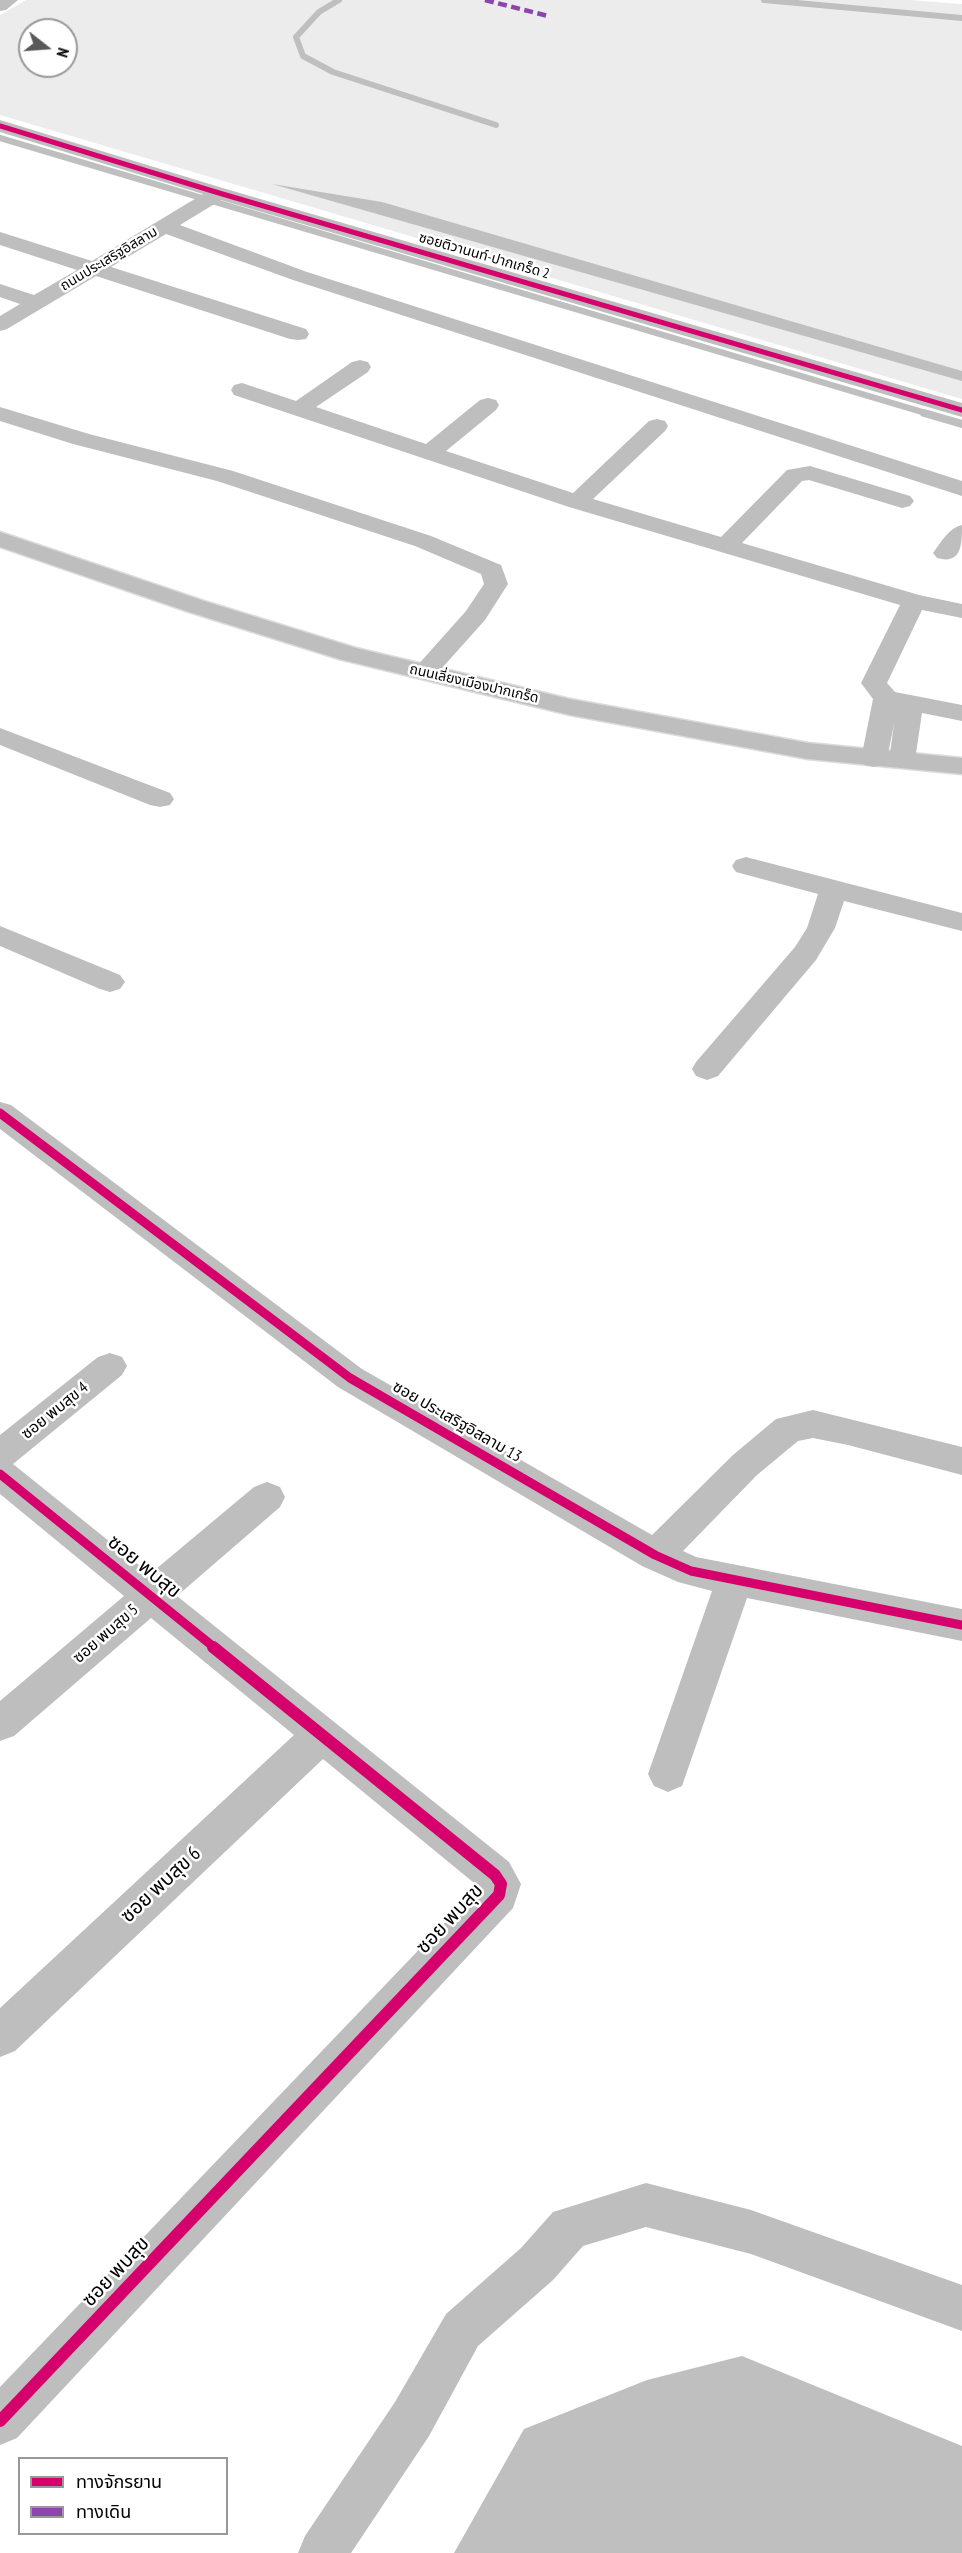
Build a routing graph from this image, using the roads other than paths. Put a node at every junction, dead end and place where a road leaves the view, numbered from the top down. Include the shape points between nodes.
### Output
1 (9, 0) edge
2 (0, 6) edge
3 (0, 126) edge
4 (211, 198) junction
5 (163, 226) junction
6 (0, 238) edge
7 (95, 267) junction
8 (0, 290) edge
9 (36, 303) junction
10 (0, 325) edge
11 (298, 334) dead end
12 (360, 367) dead end
13 (242, 390) dead end
14 (0, 401) edge
15 (488, 405) dead end
16 (299, 409) junction
17 (962, 410) edge
18 (0, 414) edge
19 (657, 426) dead end
20 (112, 435) dead end
21 (429, 453) junction
22 (962, 489) edge
23 (902, 501) dead end
24 (577, 502) junction
25 (962, 532) edge
26 (0, 539) edge
27 (726, 546) junction
28 (945, 553) dead end
29 (0, 563) edge
30 (914, 601) junction
31 (962, 611) edge
32 (425, 672) junction
33 (898, 700) junction
34 (962, 713) edge
35 (0, 736) edge
36 (874, 759) junction
37 (902, 760) junction
38 (962, 766) edge
39 (962, 784) edge
40 (159, 799) dead end
41 (746, 866) dead end
42 (834, 889) junction
43 (962, 922) edge
44 (0, 934) edge
45 (110, 982) dead end
46 (707, 1069) dead end
47 (0, 1113) edge
48 (110, 1366) dead end
49 (0, 1455) edge
50 (962, 1461) edge
51 (0, 1474) edge
52 (267, 1497) dead end
53 (655, 1555) junction
54 (734, 1581) junction
55 (150, 1595) junction
56 (962, 1625) edge
57 (0, 1724) edge
58 (321, 1734) junction
59 (668, 1774) dead end
60 (0, 2036) edge
61 (962, 2308) edge
62 (0, 2421) edge
63 (322, 2553) edge

1 - 2 street
3 - 4 street, ซอยติวานนท์-ปากเกร็ด 2
4 - 5 street, ถนนประเสริฐอิสลาม
4 - 17 street, ซอยติวานนท์-ปากเกร็ด 2
5 - 7 street, ถนนประเสริฐอิสลาม
5 - 22 street via 311,280
6 - 7 street
7 - 9 street, ถนนประเสริฐอิสลาม
7 - 11 street
8 - 9 street
9 - 10 street, ถนนประเสริฐอิสลาม
12 - 16 street
13 - 16 street
14 - 20 street
15 - 21 street
16 - 21 street
18 - 32 street via 225,476 423,541 492,570 496,584 476,615
19 - 24 street
21 - 24 street
23 - 27 street via 801,473
24 - 27 street
25 - 28 street
26 - 32 street, ถนนเลี่ยงเมืองปากเกร็ด via 206,610 348,654
27 - 30 street
29 - 39 street, ถนนเลี่ยงเมืองปากเกร็ด via 206,633 338,670 562,724 812,770
30 - 31 street
30 - 33 street via 874,683
32 - 36 street, ถนนเลี่ยงเมืองปากเกร็ด via 570,707 808,751
33 - 34 street
33 - 36 street
33 - 37 street
35 - 40 street
36 - 37 street, ถนนเลี่ยงเมืองปากเกร็ด
37 - 38 street, ถนนเลี่ยงเมืองปากเกร็ด
41 - 42 street
42 - 43 street
42 - 46 street via 821,928 806,953
44 - 45 street
47 - 53 street, ซอย ประเสริฐอิสลาม 13 via 350,1378
48 - 49 street, ซอย พบสุข 4
50 - 53 street via 837,1428 813,1424 788,1429 745,1465
51 - 55 street, ซอย พบสุข
52 - 55 street, ซอย พบสุข 5
53 - 54 street, ซอย ประเสริฐอิสลาม 13 via 691,1572
54 - 56 street, ซอย ประเสริฐอิสลาม 13
54 - 59 street
55 - 57 street, ซอย พบสุข 5
55 - 58 street, ซอย พบสุข
58 - 60 street, ซอย พบสุข 6
58 - 62 street, ซอย พบสุข via 495,1875 501,1884 499,1895
61 - 63 street via 752,2232 646,2205 569,2228 537,2264 462,2330 412,2419

